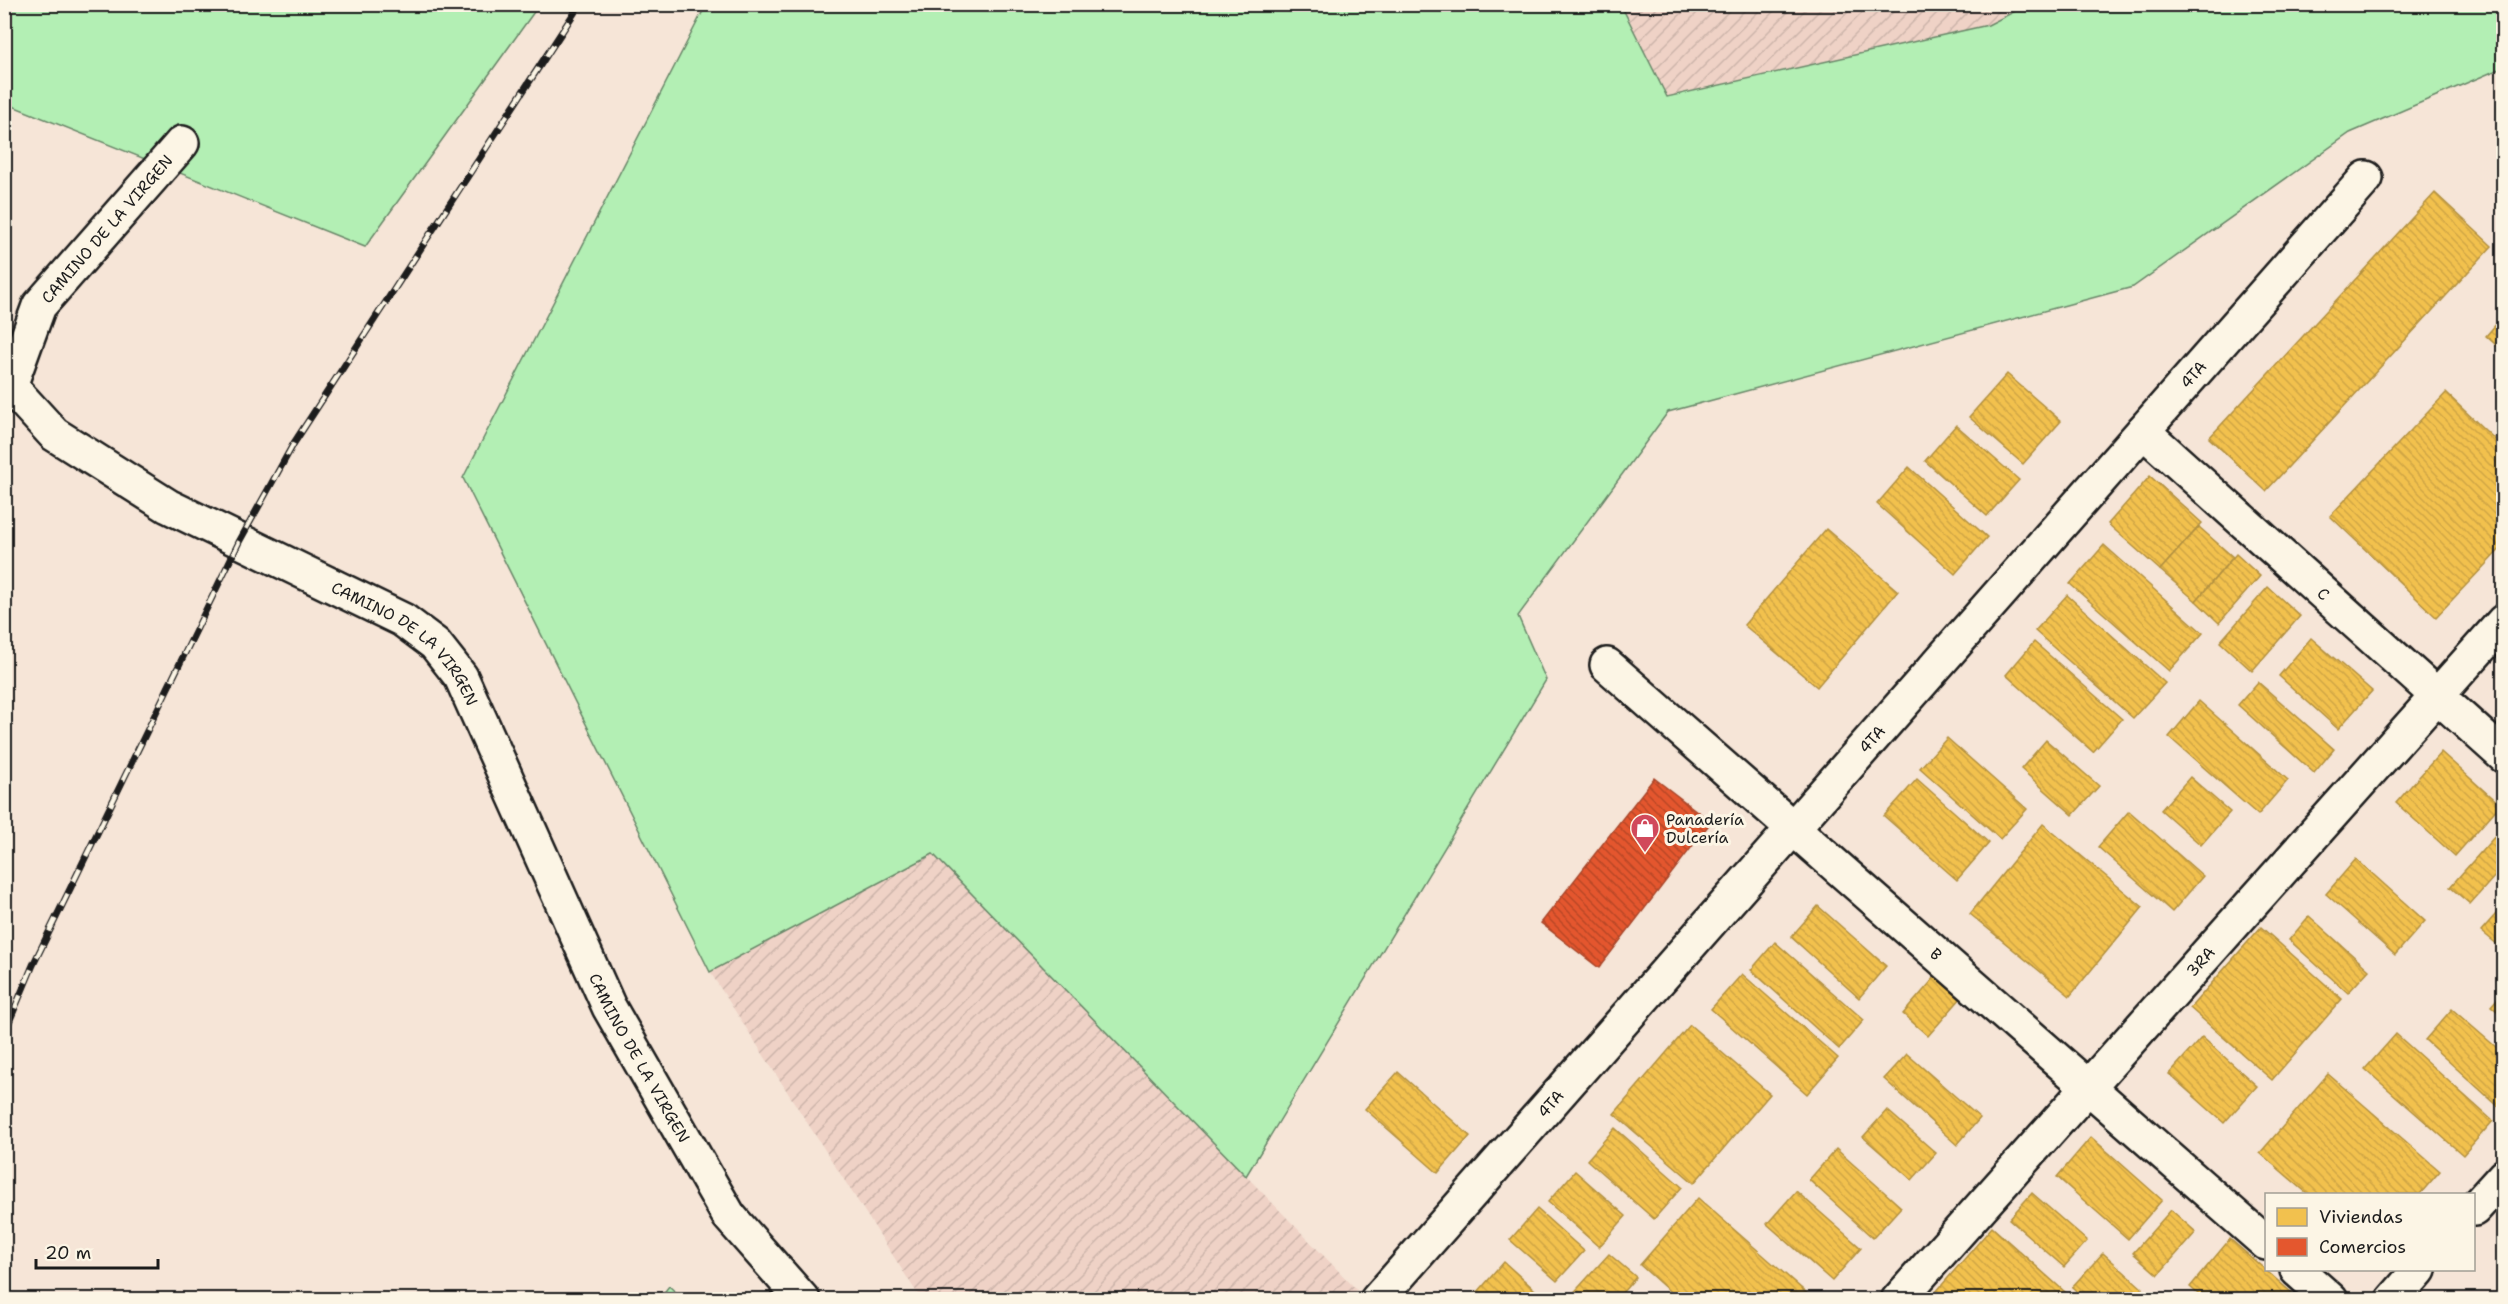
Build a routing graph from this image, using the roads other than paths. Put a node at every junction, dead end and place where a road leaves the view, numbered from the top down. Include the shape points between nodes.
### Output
1 (182, 143) dead end
2 (2366, 178) dead end
3 (2143, 431) junction
4 (2504, 621) edge
5 (1607, 665) dead end
6 (2437, 696) junction
7 (2504, 756) edge
8 (1793, 828) junction
9 (2088, 1087) junction
10 (2504, 1176) edge
11 (2475, 1208) edge
12 (2265, 1242) edge
13 (2299, 1271) edge
14 (2418, 1271) edge
15 (803, 1299) edge
16 (1377, 1299) edge
17 (1898, 1299) edge
18 (2331, 1299) edge
19 (2392, 1299) edge

1 - 15 street, CAMINO DE LA VIRGEN via 39,306 10,386 54,434 168,506 403,620 435,644 461,677 609,1006 729,1216
2 - 3 street, 4TA
3 - 6 street, C
3 - 8 street, 4TA
4 - 6 street, 3RA
5 - 8 street, B
6 - 7 street, C
6 - 9 street, 3RA
8 - 9 street, B
8 - 16 street, 4TA
9 - 12 street, B
9 - 17 street, 3RA
10 - 11 street
13 - 18 street
14 - 19 street

